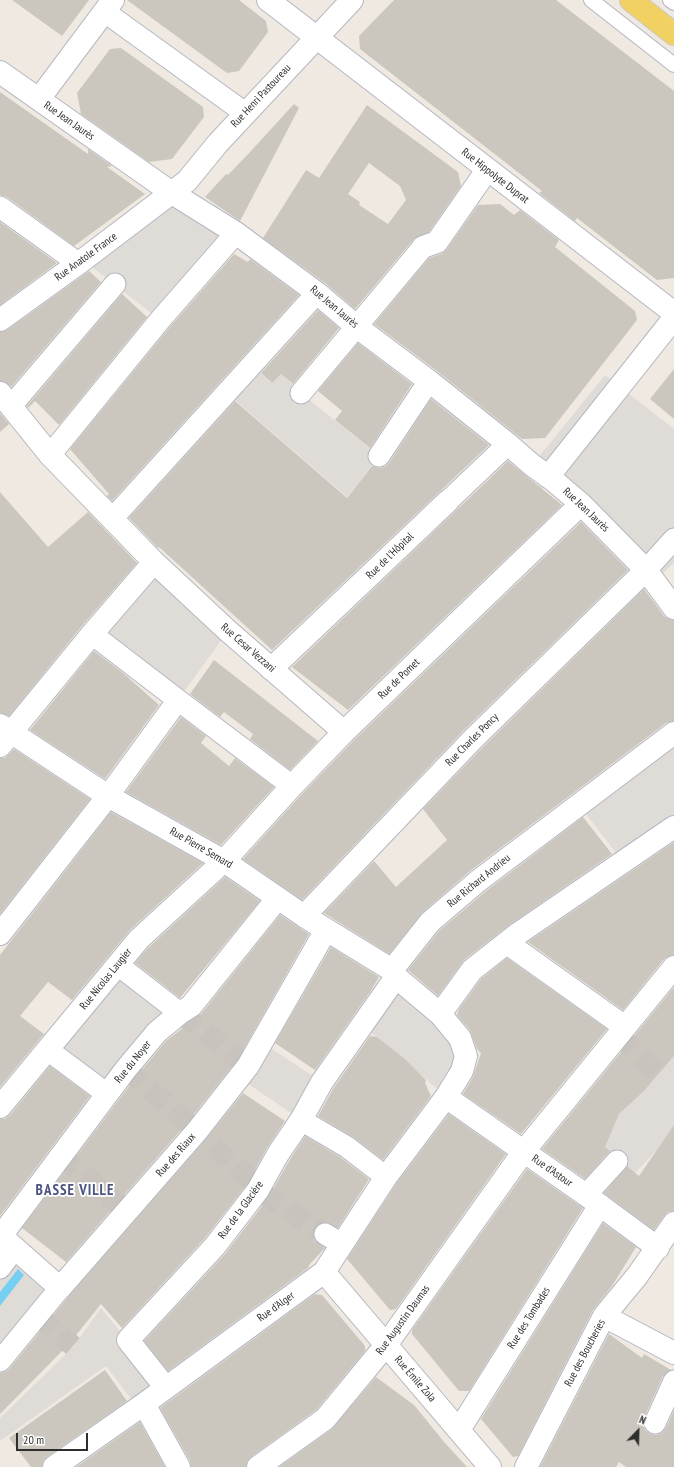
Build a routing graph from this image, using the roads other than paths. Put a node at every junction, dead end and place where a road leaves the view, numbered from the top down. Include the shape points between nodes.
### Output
1 (268, 0) edge
2 (352, 0) edge
3 (591, 0) edge
4 (631, 0) edge
5 (670, 0) edge
6 (674, 3) edge
7 (109, 6) edge
8 (674, 34) edge
9 (317, 37) junction
10 (674, 65) edge
11 (0, 72) edge
12 (38, 99) junction
13 (245, 113) junction
14 (487, 170) junction
15 (172, 193) junction
16 (0, 207) edge
17 (236, 232) junction
18 (423, 247) joint
19 (78, 263) junction
20 (115, 284) dead end
21 (317, 293) junction
22 (674, 313) edge
23 (674, 318) edge
24 (0, 320) edge
25 (357, 327) junction
26 (429, 381) junction
27 (301, 393) dead end
28 (6, 400) edge
29 (508, 444) junction
30 (50, 455) junction
31 (379, 456) dead end
32 (548, 476) junction
33 (448, 501) joint
34 (581, 504) junction
35 (112, 520) junction
36 (674, 539) edge
37 (154, 562) junction
38 (646, 570) junction
39 (674, 608) edge
40 (92, 634) junction
41 (272, 669) junction
42 (178, 700) junction
43 (344, 732) junction
44 (674, 733) edge
45 (4, 734) edge
46 (292, 786) junction
47 (108, 796) junction
48 (674, 828) edge
49 (224, 861) junction
50 (277, 899) junction
51 (304, 916) junction
52 (326, 930) junction
53 (0, 934) edge
54 (507, 943) junction
55 (118, 965) junction
56 (674, 967) edge
57 (394, 974) junction
58 (180, 1013) junction
59 (440, 1014) junction
60 (361, 1025) joint
61 (625, 1027) junction
62 (48, 1050) junction
63 (107, 1094) junction
64 (446, 1097) junction
65 (0, 1107) edge
66 (301, 1120) junction
67 (524, 1151) junction
68 (617, 1161) dead end
69 (386, 1177) junction
70 (593, 1200) junction
71 (674, 1223) edge
72 (5, 1240) edge
73 (658, 1248) junction
74 (0, 1268) edge
75 (324, 1272) junction
76 (60, 1288) junction
77 (604, 1316) junction
78 (386, 1345) junction
79 (674, 1353) edge
80 (0, 1361) edge
81 (674, 1381) edge
82 (166, 1388) junction
83 (144, 1404) junction
84 (655, 1423) dead end
85 (459, 1430) junction
86 (486, 1466) edge
87 (54, 1467) edge
88 (179, 1467) edge
89 (258, 1467) edge
90 (526, 1467) edge

1 - 9 street, Rue Hippolyte Duprat
2 - 9 street, Rue Henri Pastoureau
3 - 10 lane
4 - 8 main road
5 - 6 lane
7 - 12 street
7 - 13 street
9 - 13 street, Rue Henri Pastoureau
9 - 14 street, Rue Hippolyte Duprat
11 - 12 street, Rue Jean Jaurès
12 - 15 street, Rue Jean Jaurès
13 - 15 street, Rue Henri Pastoureau via 188,181
14 - 18 street via 437,242
14 - 22 street, Rue Hippolyte Duprat
15 - 17 street, Rue Jean Jaurès
15 - 19 street, Rue Anatole France
16 - 19 street
17 - 21 street, Rue Jean Jaurès
17 - 30 street
18 - 25 street
19 - 24 street, Rue Anatole France
20 - 28 street
21 - 25 street, Rue Jean Jaurès
21 - 35 street
23 - 32 street
25 - 26 street, Rue Jean Jaurès
25 - 27 street
26 - 29 street, Rue Jean Jaurès
26 - 31 street
28 - 30 street, Rue Cesar Vezzani
29 - 32 street, Rue Jean Jaurès
29 - 33 street, Rue de l'Hôpital
30 - 35 street, Rue Cesar Vezzani
32 - 34 street, Rue Jean Jaurès
33 - 41 street, Rue de l'Hôpital
34 - 38 street, Rue Jean Jaurès
34 - 43 street, Rue de Pomet
35 - 37 street, Rue Cesar Vezzani
36 - 38 street
37 - 40 street
37 - 41 street, Rue Cesar Vezzani
38 - 39 street, Rue Jean Jaurès
38 - 51 street, Rue Charles Poncy via 472,740
40 - 42 street
40 - 45 street
41 - 43 street, Rue Cesar Vezzani
42 - 46 street
42 - 47 street
43 - 46 street, Rue de Pomet
44 - 57 street, Rue Richard Andrieu via 478,881 430,922
45 - 47 street, Rue Pierre Semard
46 - 49 street, Rue de Pomet
47 - 49 street, Rue Pierre Semard
47 - 53 street
48 - 54 street
49 - 50 street, Rue Pierre Semard
49 - 55 street, Rue Nicolas Laugier via 139,939
50 - 51 street, Rue Pierre Semard
50 - 58 street, Rue du Noyer via 191,1006
51 - 52 street, Rue Pierre Semard
52 - 57 street, Rue Pierre Semard
52 - 76 street, Rue des Riaux via 248,1066 201,1134
54 - 59 street via 472,970
54 - 61 street
55 - 58 street
55 - 62 street, Rue Nicolas Laugier
56 - 61 street, Rue Augustin Daumas
57 - 59 street, Rue Pierre Semard
57 - 60 street, Rue Richard Andrieu
58 - 63 street, Rue du Noyer via 157,1032
59 - 64 street, Rue d'Alger via 460,1038 466,1056 462,1071
60 - 66 street, Rue de la Glacière via 322,1082
61 - 67 street, Rue Augustin Daumas
62 - 63 street
62 - 65 street, Rue Nicolas Laugier
63 - 72 street, Rue du Noyer
64 - 67 street, Rue d'Astour
64 - 69 street, Rue d'Alger
66 - 69 street via 347,1147
66 - 82 street, Rue de la Glacière via 258,1189 214,1246 128,1340
67 - 70 street, Rue d'Astour
67 - 78 street, Rue Augustin Daumas
68 - 70 street
69 - 75 street, Rue d'Alger via 334,1239
70 - 73 street, Rue d'Astour
70 - 85 street, Rue des Tombades
71 - 73 street, Rue des Boucheries
72 - 74 street
72 - 76 street
73 - 77 street, Rue des Boucheries
75 - 78 street, Rue Émile Zola
75 - 82 street, Rue d'Alger
76 - 80 street, Rue des Riaux
77 - 79 street
77 - 90 street, Rue des Boucheries
78 - 85 street, Rue Émile Zola
78 - 89 street, Rue Augustin Daumas via 324,1419
81 - 84 street
82 - 83 street, Rue d'Alger
83 - 87 street, Rue d'Alger
83 - 88 street
85 - 86 street, Rue Émile Zola

